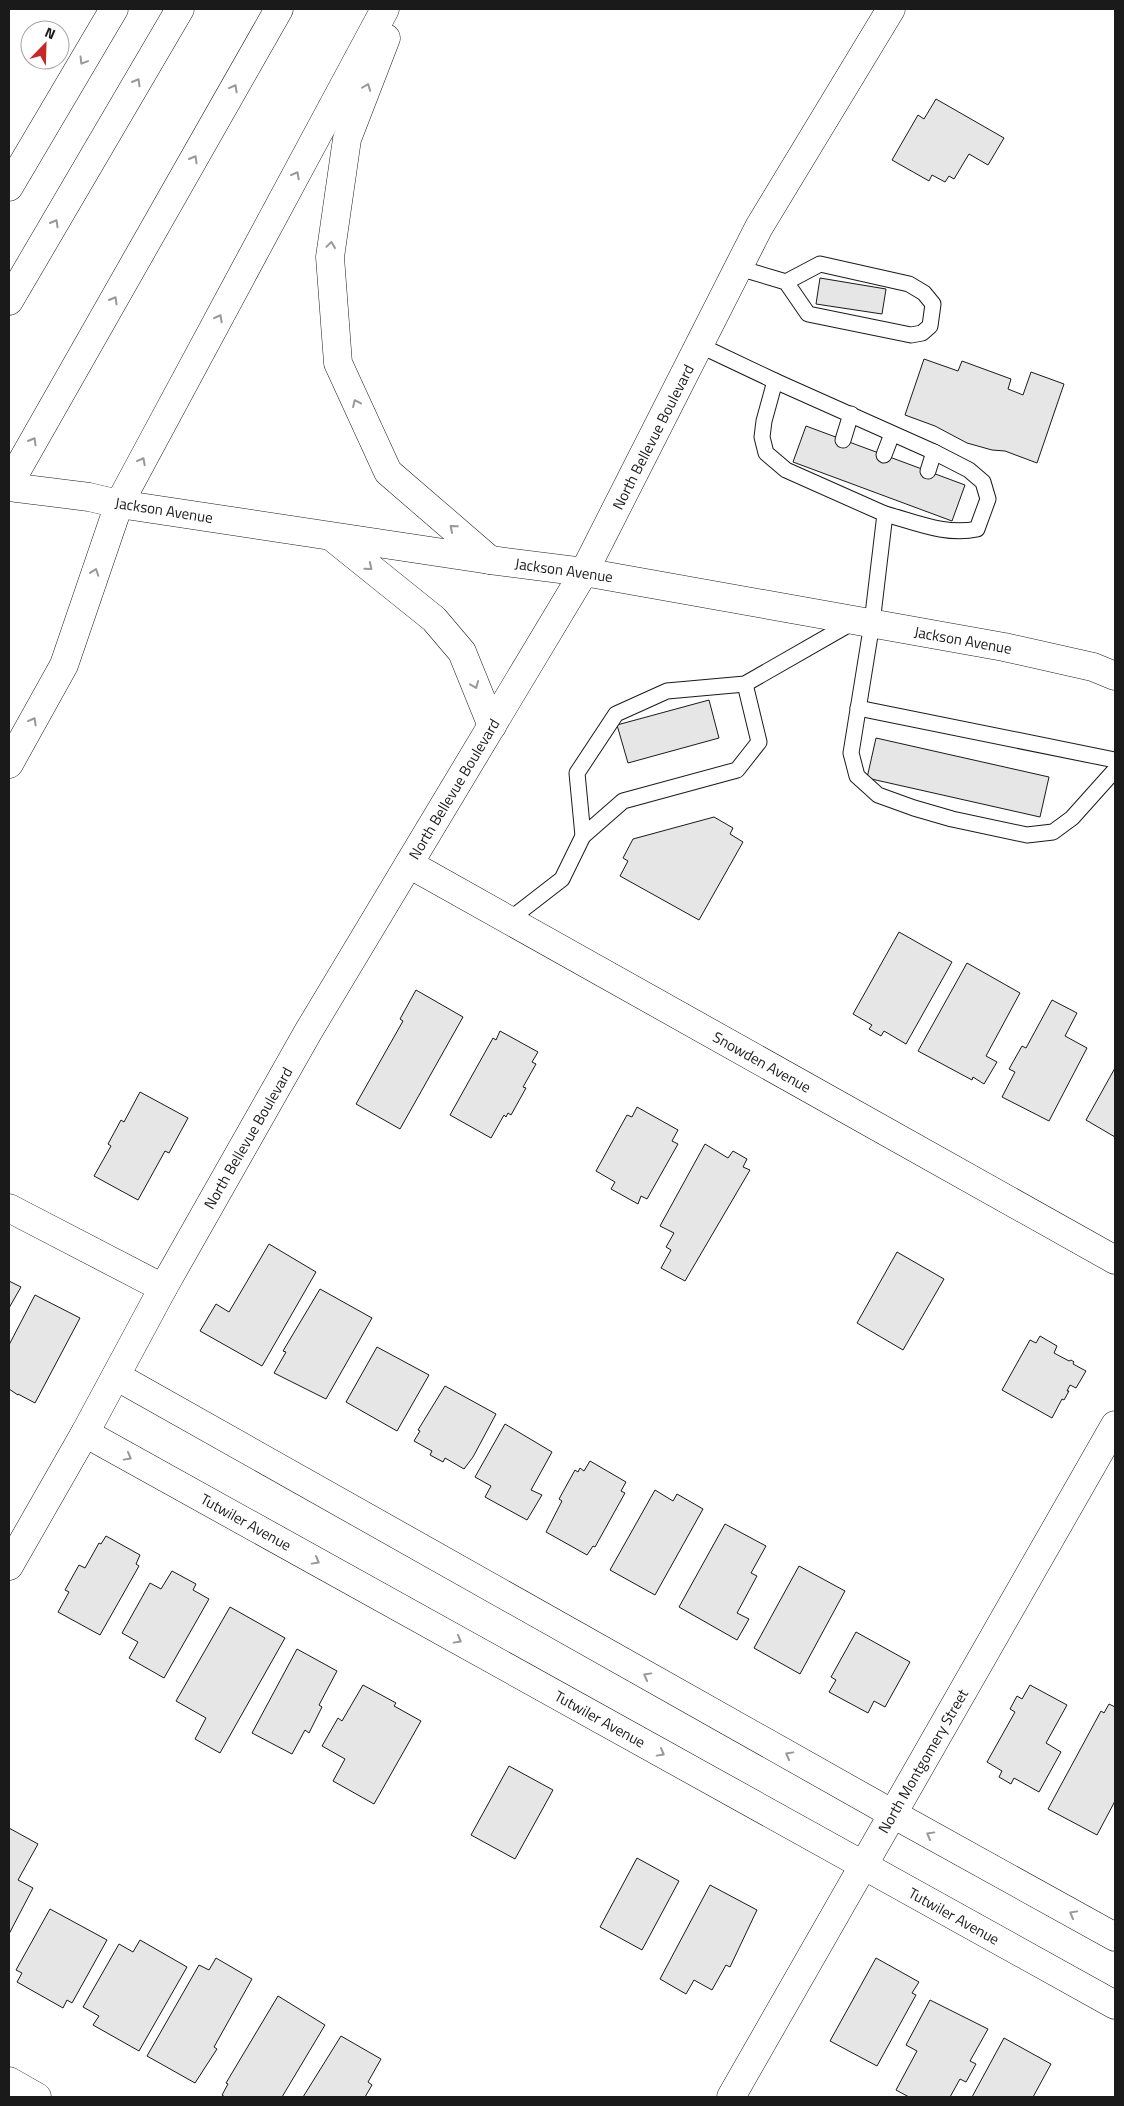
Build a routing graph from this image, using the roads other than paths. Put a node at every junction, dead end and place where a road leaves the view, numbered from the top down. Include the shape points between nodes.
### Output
1 (114, 9) edge
2 (180, 9) edge
3 (279, 9) edge
4 (385, 9) edge
5 (397, 9) edge
6 (891, 9) edge
7 (9, 187) edge
8 (739, 268) junction
9 (786, 282) junction
10 (9, 301) edge
11 (699, 345) junction
12 (775, 381) junction
13 (851, 414) junction
14 (892, 434) junction
15 (842, 440) dead end
16 (934, 452) junction
17 (884, 455) dead end
18 (928, 471) dead end
19 (9, 485) edge
20 (119, 504) junction
21 (885, 514) junction
22 (331, 536) junction
23 (490, 560) junction
24 (584, 572) junction
25 (864, 622) junction
26 (1115, 676) edge
27 (745, 684) junction
28 (858, 708) junction
29 (492, 726) junction
30 (1115, 760) edge
31 (9, 764) edge
32 (1115, 770) edge
33 (583, 836) junction
34 (409, 864) junction
35 (509, 920) junction
36 (9, 1208) edge
37 (1115, 1260) edge
38 (163, 1288) junction
39 (116, 1376) junction
40 (1115, 1425) edge
41 (85, 1433) junction
42 (9, 1566) edge
43 (893, 1814) junction
44 (863, 1866) junction
45 (1115, 1937) edge
46 (1115, 2005) edge
47 (9, 2081) edge
48 (37, 2097) edge
49 (731, 2097) edge

1 -> 7 main road
10 -> 2 main road
19 -> 3 main road
20 -> 4 main road
23 -> 5 main road via 388,472 338,363 330,257 347,139
6 - 8 main road, North Bellevue Boulevard via 759,227
8 - 9 lane
8 - 11 main road, North Bellevue Boulevard
9 - 9 lane via 808,314 911,335 922,333 930,326 933,304 924,293 909,284 820,264
11 - 12 lane
11 - 24 main road, North Bellevue Boulevard
12 - 13 lane
12 - 21 lane via 764,421 762,437 766,453 786,470 827,481 868,498
13 - 14 lane
13 - 15 lane
14 - 16 lane
14 - 17 lane
16 - 18 lane
16 - 21 lane via 969,470 984,482 988,499 977,529 948,532 913,514
19 - 20 main road, Jackson Avenue
20 - 22 main road, Jackson Avenue
31 -> 20 main road via 64,666
21 - 25 lane
22 - 23 main road, Jackson Avenue
22 -> 29 main road via 434,619 462,652
23 - 24 main road, Jackson Avenue
24 - 25 main road, Jackson Avenue
24 - 29 main road, North Bellevue Boulevard
25 - 26 main road, Jackson Avenue via 1004,647 1093,667
25 - 27 lane
25 - 28 lane
27 - 33 lane via 759,742 737,770 623,801
27 - 33 lane via 667,691 616,714 577,773
28 - 30 lane
28 - 32 lane via 851,753 857,776 878,795 952,819 1027,835 1052,832 1072,818
29 - 34 main road, North Bellevue Boulevard
33 - 35 lane via 562,879
34 - 35 main road, Snowden Avenue
34 - 38 main road, North Bellevue Boulevard via 308,1032
35 - 37 main road, Snowden Avenue
36 - 38 main road
38 - 39 main road, North Bellevue Boulevard
39 - 41 main road, North Bellevue Boulevard
43 -> 39 main road
40 - 43 main road, North Montgomery Street
41 - 42 main road, North Bellevue Boulevard
41 -> 44 main road, Tutwiler Avenue
43 - 44 main road, North Montgomery Street
45 -> 43 main road
44 - 46 main road, Tutwiler Avenue
44 - 49 main road, North Montgomery Street
47 - 48 main road

